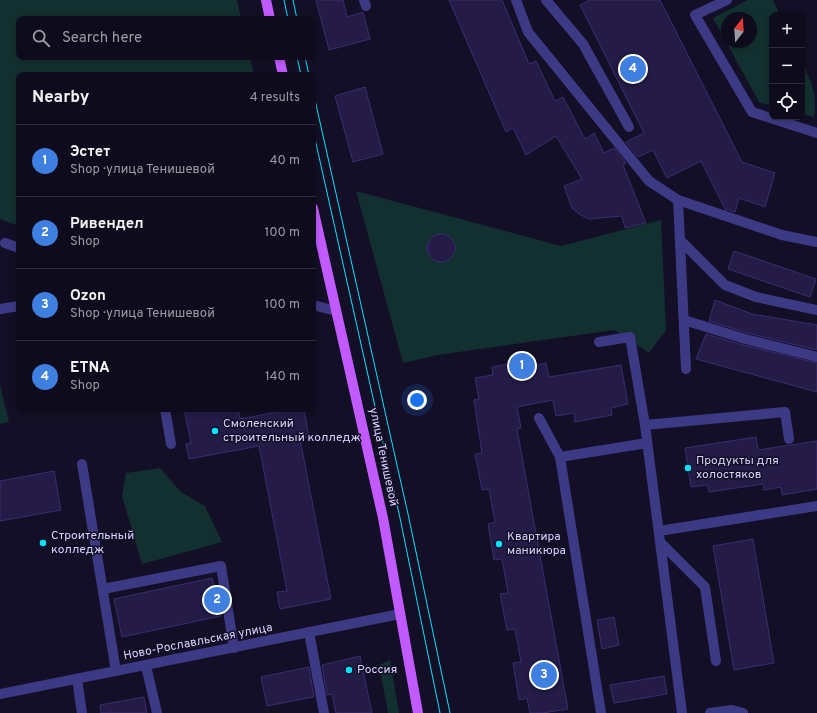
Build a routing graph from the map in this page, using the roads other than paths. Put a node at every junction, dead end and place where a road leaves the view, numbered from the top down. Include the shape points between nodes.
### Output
1 (266, 0) edge
2 (516, 0) edge
3 (546, 0) edge
4 (727, 0) edge
5 (269, 16) edge
6 (280, 60) edge
7 (282, 72) edge
8 (629, 127) dead end
9 (817, 133) edge
10 (678, 200) junction
11 (316, 221) edge
12 (681, 241) junction
13 (817, 242) edge
14 (5, 243) dead end
15 (16, 247) edge
16 (16, 306) edge
17 (316, 306) edge
18 (0, 309) edge
19 (817, 310) edge
20 (336, 311) junction
21 (684, 320) junction
22 (599, 342) dead end
23 (817, 357) edge
24 (686, 369) dead end
25 (166, 412) edge
26 (540, 418) dead end
27 (645, 425) junction
28 (789, 439) dead end
29 (647, 443) junction
30 (171, 444) dead end
31 (560, 457) junction
32 (82, 464) dead end
33 (817, 506) edge
34 (659, 530) junction
35 (660, 542) junction
36 (103, 589) junction
37 (400, 614) junction
38 (309, 632) junction
39 (234, 648) junction
40 (716, 661) dead end
41 (146, 666) junction
42 (116, 671) junction
43 (77, 679) junction
44 (0, 694) edge
45 (82, 713) edge
46 (157, 713) edge
47 (324, 713) edge
48 (418, 713) edge
49 (601, 713) edge
50 (682, 713) edge
51 (710, 713) edge
52 (743, 713) edge

1 - 5 main road
2 - 10 street via 528,32 650,181
3 - 8 street via 584,44
4 - 9 street via 695,15 752,112
6 - 7 main road
10 - 12 street
10 - 13 street via 782,235
11 - 20 main road, улица Тенишевой
12 - 19 street via 725,285 756,297
12 - 21 street
14 - 15 street
16 - 18 street
17 - 20 street
20 - 37 main road, улица Тенишевой via 383,518
21 - 23 street
21 - 24 street
22 - 27 street via 630,337
25 - 30 street
26 - 31 street
27 - 28 street via 785,412
27 - 29 street
29 - 31 street
29 - 34 street
31 - 49 street
32 - 36 street
33 - 34 street
34 - 35 street
35 - 40 street via 705,587
35 - 50 street
36 - 39 street via 221,566
36 - 42 street
37 - 38 street, Ново-Рославльская улица
37 - 48 main road, улица Тенишевой
38 - 39 street, Ново-Рославльская улица
38 - 47 street
39 - 41 street, Ново-Рославльская улица
41 - 42 street, Ново-Рославльская улица
41 - 46 street
42 - 43 street, Ново-Рославльская улица
43 - 44 street, Ново-Рославльская улица
43 - 45 street
51 - 52 street via 732,710

